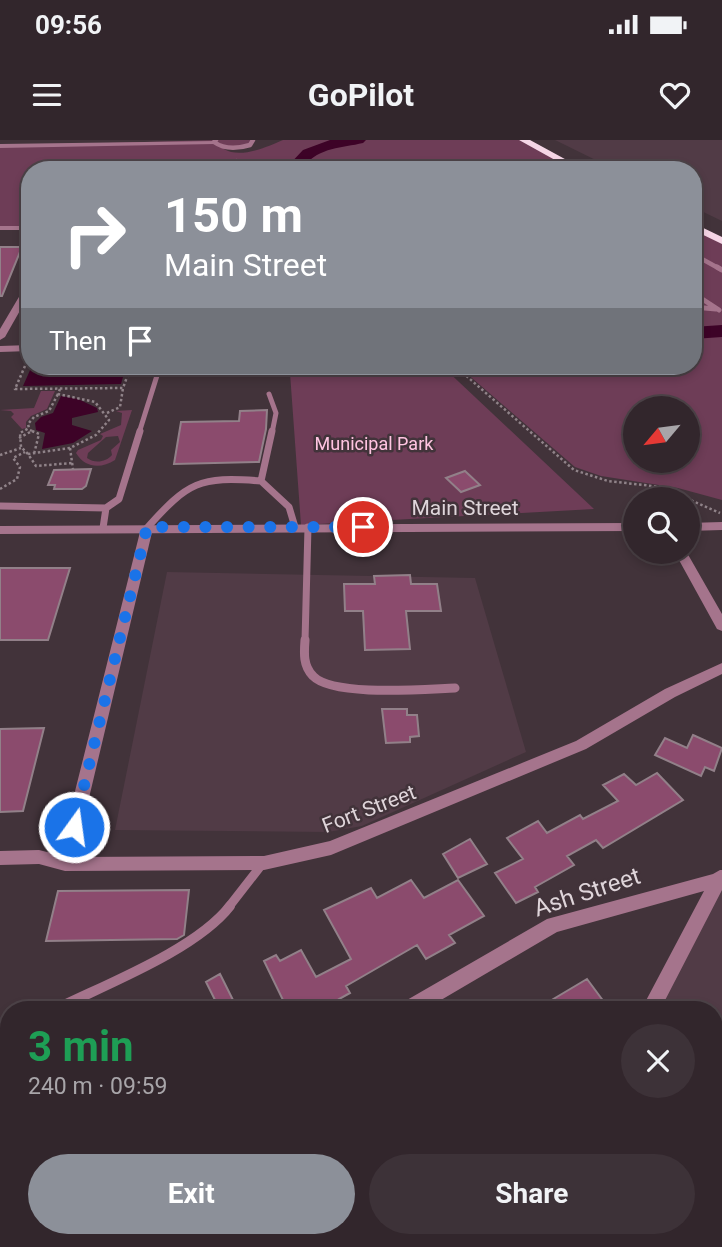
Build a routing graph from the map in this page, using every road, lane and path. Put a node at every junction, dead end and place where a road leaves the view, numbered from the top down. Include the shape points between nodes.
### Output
1 (253, 140) edge
2 (523, 140) edge
3 (215, 141) edge
4 (0, 146) edge
5 (564, 161) edge
6 (0, 228) edge
7 (21, 228) edge
8 (702, 231) edge
9 (722, 241) edge
10 (702, 259) edge
11 (722, 270) edge
12 (702, 298) edge
13 (21, 301) edge
14 (702, 308) edge
15 (721, 310) edge
16 (0, 337) edge
17 (21, 348) edge
18 (0, 349) edge
19 (21, 375) edge
20 (128, 375) edge
21 (157, 375) edge
22 (465, 375) edge
23 (123, 387) junction
24 (60, 388) junction
25 (58, 394) junction
26 (269, 394) dead end
27 (107, 413) junction
28 (30, 430) junction
29 (70, 449) junction
30 (25, 451) junction
31 (34, 454) junction
32 (0, 455) edge
33 (72, 463) junction
34 (73, 470) dead end
35 (261, 481) junction
36 (0, 489) edge
37 (0, 506) edge
38 (106, 508) junction
39 (722, 514) edge
40 (722, 526) edge
41 (147, 527) junction
42 (302, 527) junction
43 (623, 527) edge
44 (700, 527) edge
45 (103, 528) junction
46 (0, 530) edge
47 (687, 564) edge
48 (722, 626) edge
49 (722, 668) edge
50 (455, 688) dead end
51 (0, 858) edge
52 (264, 863) junction
53 (65, 864) junction
54 (720, 876) edge
55 (72, 1001) edge
56 (422, 1001) edge
57 (655, 1001) edge

1 - 3 lane via 250,145 233,148
2 - 5 highway
3 - 4 street
6 - 7 street
8 - 9 highway
10 - 11 lane
12 - 15 lane
13 - 16 street
14 - 15 lane
17 - 18 street
19 - 24 path via 15,389
20 - 23 path
21 - 38 lane via 119,499
22 - 39 path via 575,471 670,490
23 - 24 path
23 - 27 path via 120,407
24 - 25 path
25 - 27 path via 93,400
25 - 28 path via 49,411 29,421
26 - 35 lane via 276,413
27 - 29 path via 109,420 96,435
28 - 30 path via 20,433
28 - 31 path via 39,434
29 - 31 path
29 - 33 path
30 - 31 path
30 - 32 path
30 - 33 path via 36,466
30 - 36 path via 13,458 20,467 17,479
33 - 34 path
35 - 41 lane via 221,477 198,481 177,493
35 - 42 lane
37 - 38 lane
38 - 45 lane
40 - 44 street
41 - 42 street, Main Street
41 - 45 street, Main Street
41 - 53 street
42 - 43 street, Main Street
42 - 50 lane via 304,659 310,674 322,683 345,688
45 - 46 street, Main Street
47 - 48 street
49 - 52 street, Fort Street via 581,745 331,848
51 - 53 street, Fort Street via 39,857
52 - 53 street, Fort Street
52 - 55 lane via 220,917 177,948
54 - 56 street, Ash Street via 553,925
54 - 57 street

